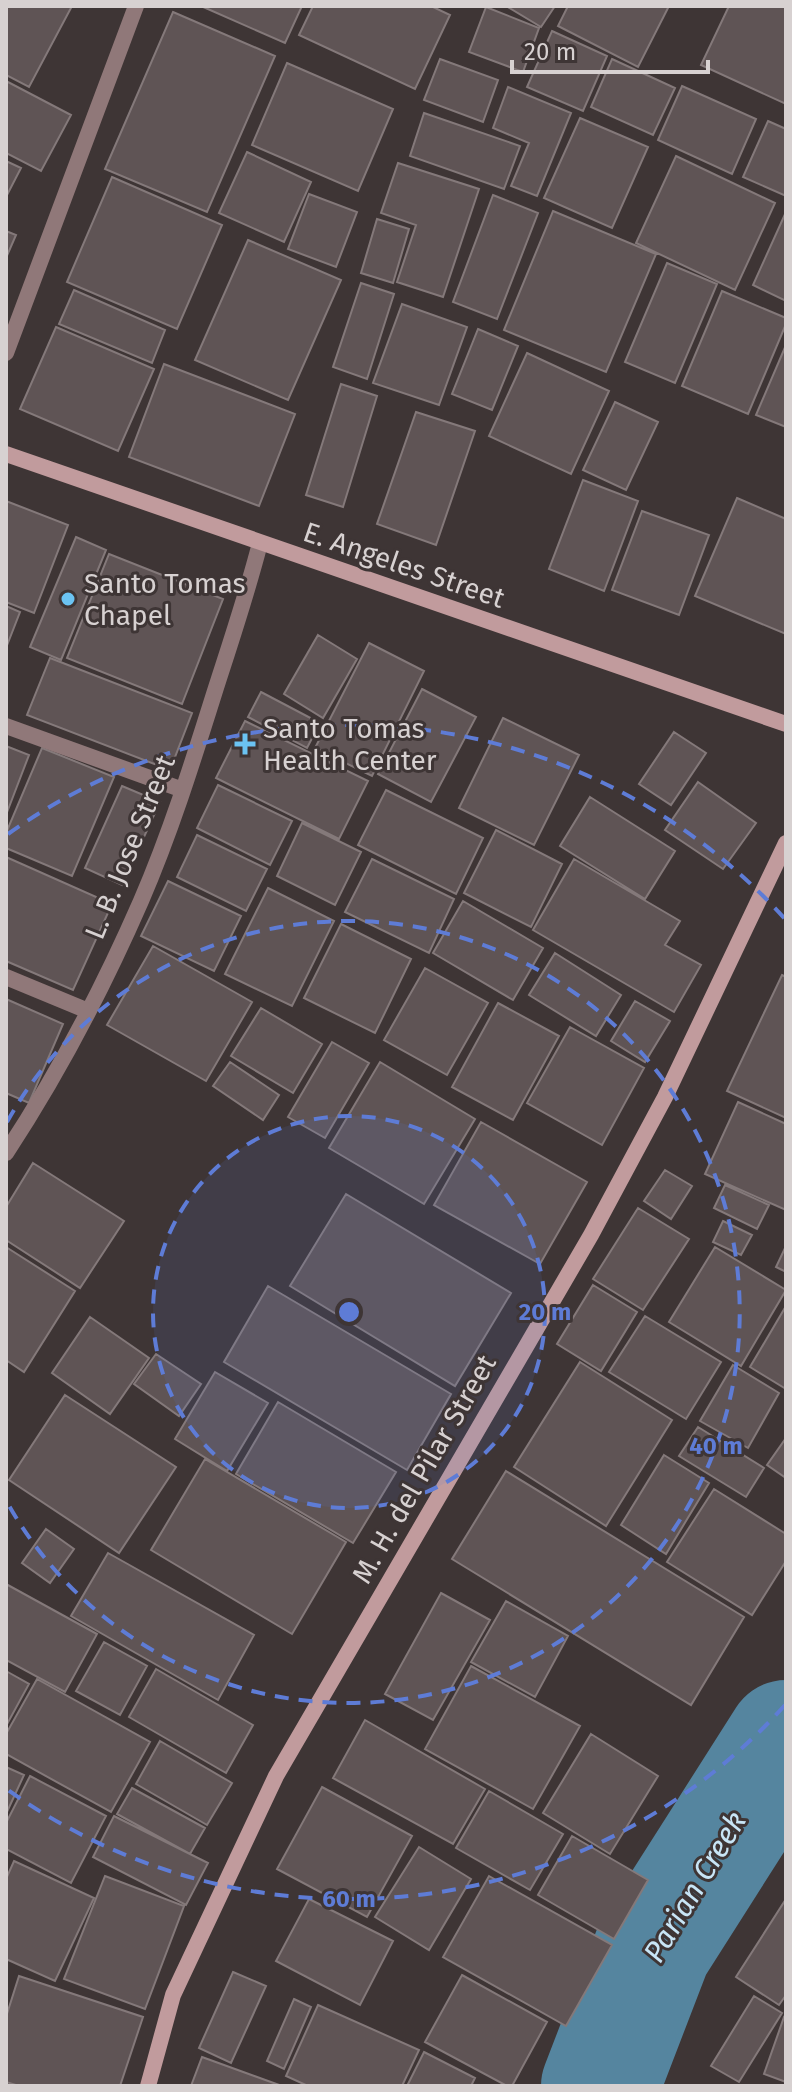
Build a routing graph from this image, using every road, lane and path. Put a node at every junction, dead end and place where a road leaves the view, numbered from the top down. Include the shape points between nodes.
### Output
1 (136, 6) edge
2 (6, 353) edge
3 (6, 454) edge
4 (260, 543) junction
5 (786, 724) edge
6 (6, 726) edge
7 (183, 790) junction
8 (786, 843) edge
9 (6, 977) edge
10 (88, 1011) junction
11 (6, 1153) edge
12 (148, 2086) edge

1 - 2 street
3 - 4 street, E. Angeles Street
4 - 5 street, E. Angeles Street
4 - 7 street, L. B. Jose Street
6 - 7 street
7 - 10 street, L. B. Jose Street via 142,901
8 - 12 street, M. H. del Pilar Street via 665,1097 591,1235 276,1776 173,1995
9 - 10 street
10 - 11 street, L. B. Jose Street

